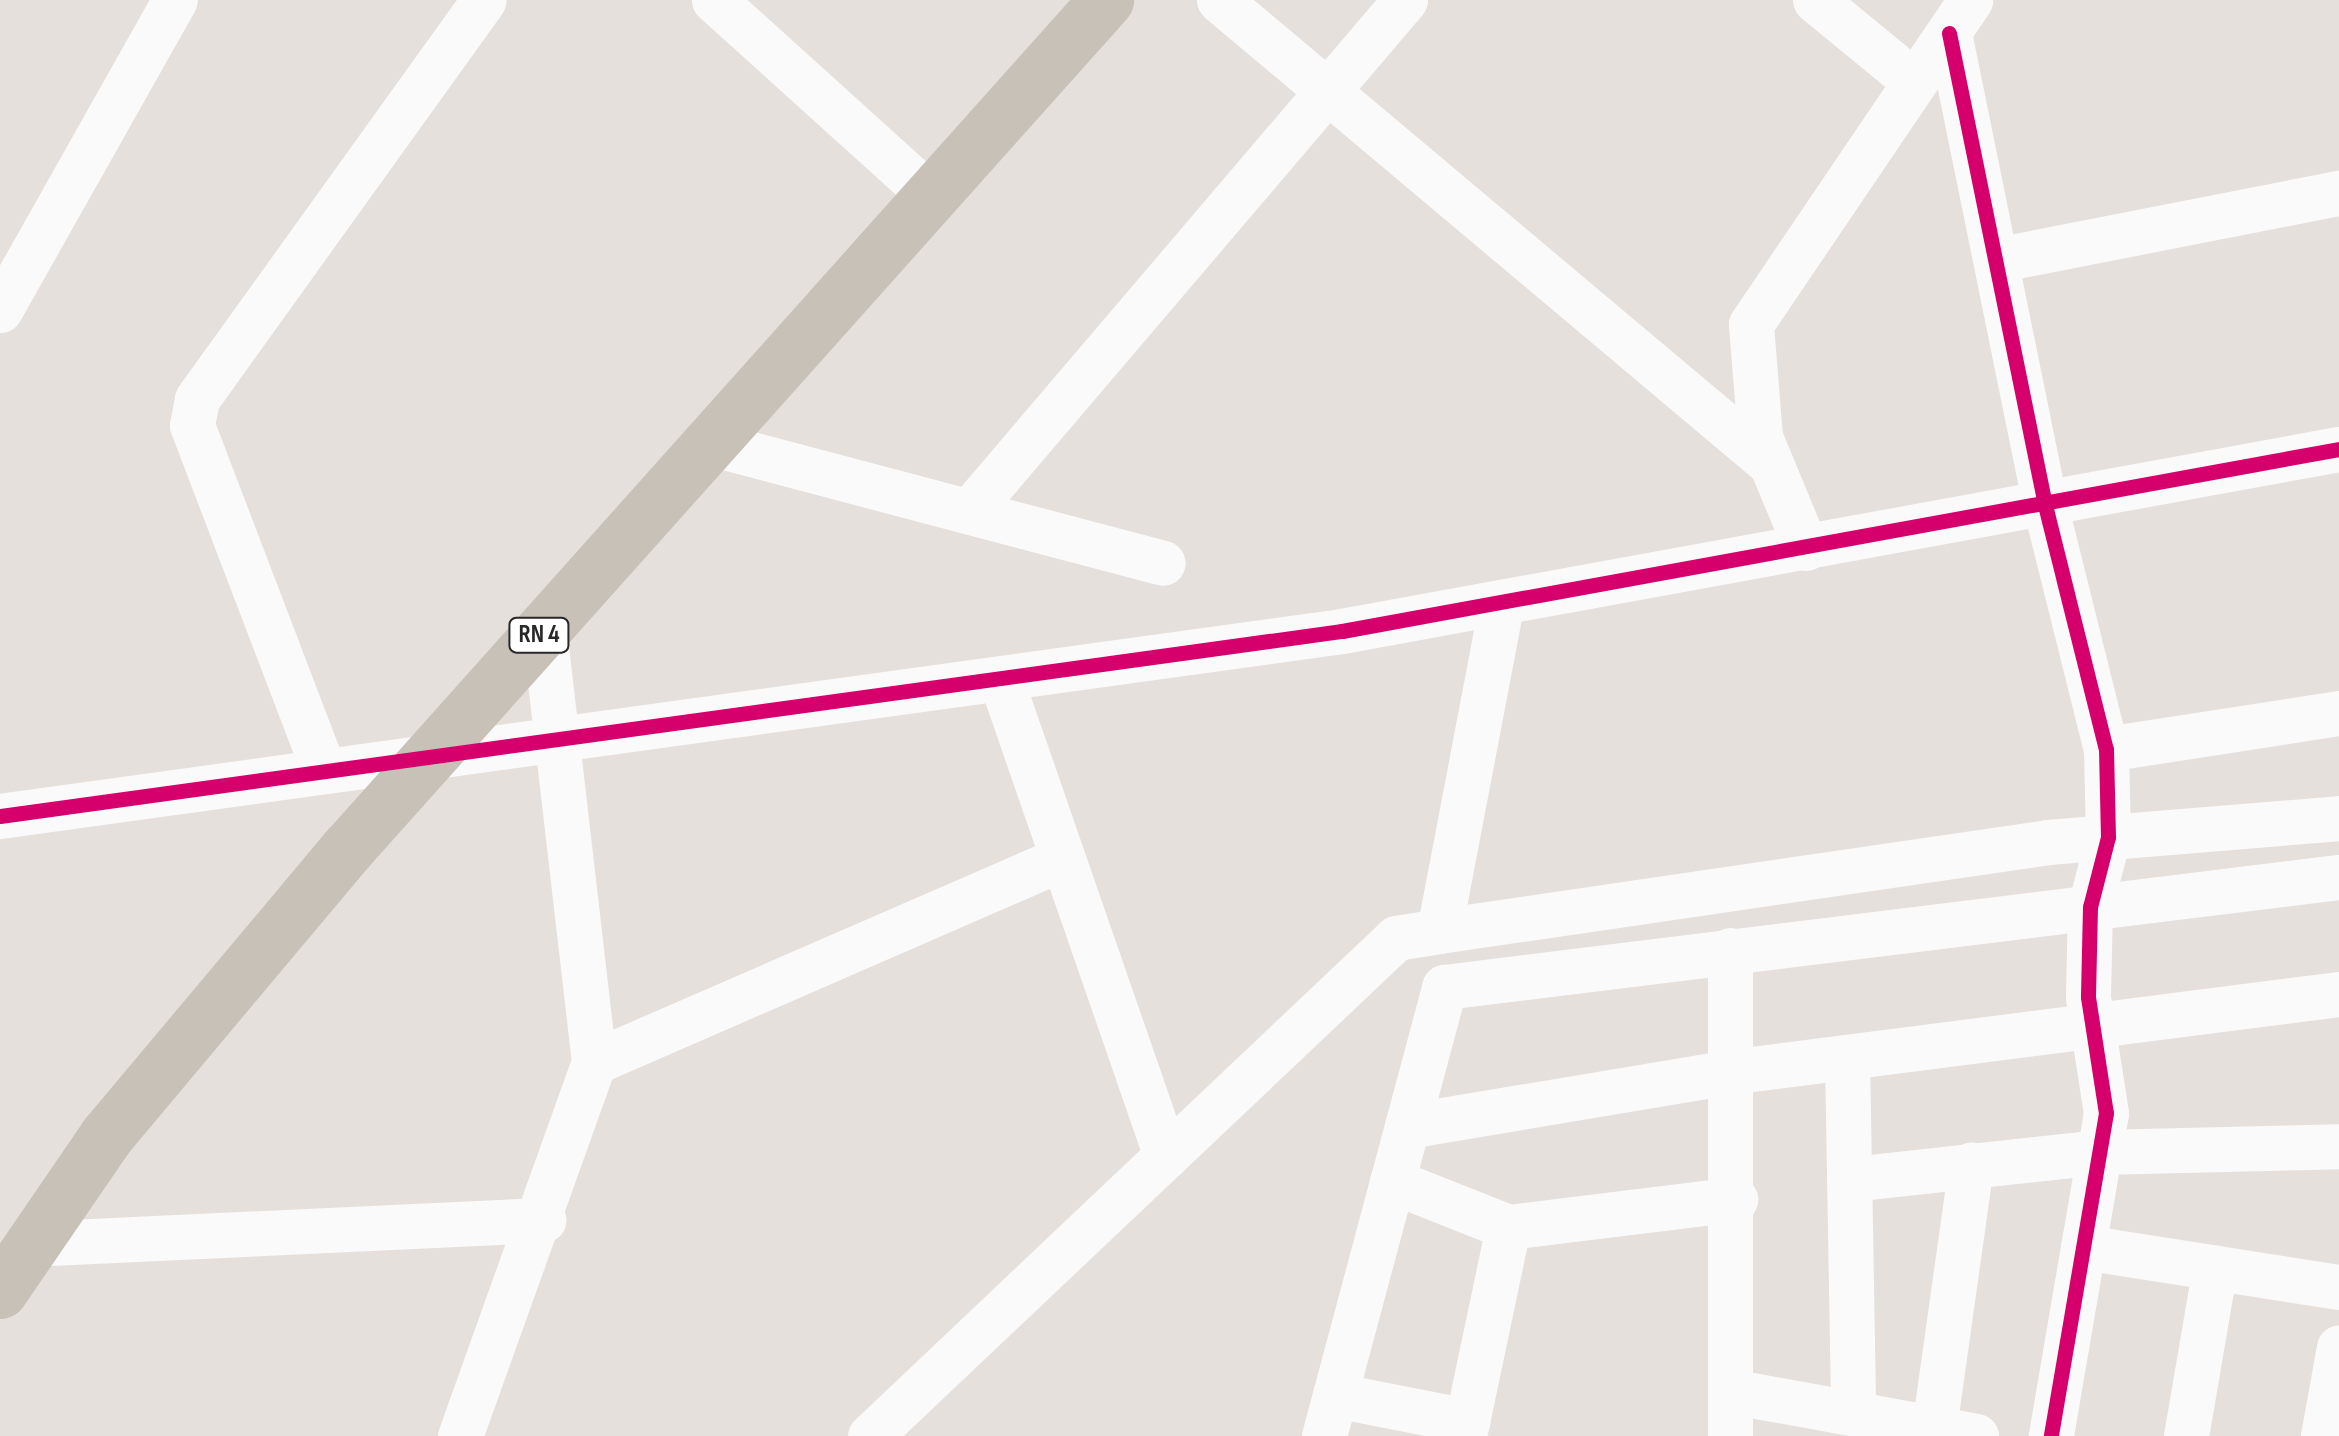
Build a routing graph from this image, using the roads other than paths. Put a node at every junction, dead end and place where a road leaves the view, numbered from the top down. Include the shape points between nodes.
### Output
1 (175, 0) edge
2 (484, 0) edge
3 (714, 0) edge
4 (1106, 0) edge
5 (1218, 0) edge
6 (1406, 0) edge
7 (1815, 0) edge
8 (1969, 9) edge
9 (1916, 82) junction
10 (1323, 90) junction
11 (2339, 193) edge
12 (930, 195) junction
13 (1996, 260) junction
14 (0, 310) edge
15 (712, 444) junction
16 (2339, 449) edge
17 (1771, 464) junction
18 (2045, 505) junction
19 (971, 508) junction
20 (1806, 548) junction
21 (1162, 563) dead end
22 (1502, 602) junction
23 (544, 629) junction
24 (1002, 680) junction
25 (2339, 713) edge
26 (561, 739) junction
27 (2106, 749) junction
28 (435, 756) junction
29 (324, 770) junction
30 (0, 816) edge
31 (2339, 818) edge
32 (2108, 837) junction
33 (1063, 858) junction
34 (2339, 878) edge
35 (2090, 907) junction
36 (1439, 932) junction
37 (1730, 950) junction
38 (2339, 994) edge
39 (2092, 1023) junction
40 (1847, 1057) junction
41 (594, 1062) junction
42 (1736, 1071) junction
43 (1407, 1126) junction
44 (2339, 1146) edge
45 (2099, 1152) junction
46 (1166, 1156) junction
47 (1970, 1166) junction
48 (1851, 1179) junction
49 (1392, 1181) junction
50 (1735, 1199) junction
51 (543, 1220) junction
52 (1508, 1227) junction
53 (28, 1244) junction
54 (2083, 1246) junction
55 (2214, 1268) junction
56 (2339, 1287) edge
57 (0, 1291) edge
58 (2339, 1347) edge
59 (1735, 1392) junction
60 (1853, 1414) junction
61 (1329, 1415) edge
62 (1465, 1428) edge
63 (1954, 1432) edge
64 (460, 1436) edge
65 (870, 1436) edge
66 (1730, 1436) edge
67 (2051, 1436) edge
68 (2186, 1436) edge
69 (2323, 1436) edge

1 - 14 street
2 - 29 street via 197,399 192,426
3 - 12 street
4 - 12 main road, RN 4
5 - 10 street
6 - 10 street
7 - 9 street
8 - 9 street
8 - 13 street
9 - 17 street via 1750,324 1760,438
10 - 17 street
10 - 19 street
11 - 13 street
12 - 15 main road, RN 4
13 - 18 street
15 - 19 street
15 - 23 main road, RN 4
16 - 18 street
17 - 20 street
18 - 20 street
18 - 27 street
19 - 21 street
20 - 22 street
22 - 24 street
22 - 36 street
23 - 26 street
23 - 28 main road, RN 4
24 - 26 street
24 - 33 street
25 - 27 street
26 - 28 street
26 - 41 street
27 - 32 street
28 - 29 street
28 - 53 main road, RN 4 via 106,1136
29 - 30 street
31 - 32 street
32 - 35 street
32 - 36 street
33 - 41 street
33 - 46 street
34 - 35 street
35 - 37 street
35 - 39 street
36 - 46 street via 1396,938
37 - 42 street
37 - 43 street via 1444,987
38 - 39 street
39 - 40 street
39 - 45 street via 2106,1114
40 - 42 street
40 - 48 street
41 - 51 street
42 - 43 street
42 - 50 street
43 - 49 street
44 - 45 street
45 - 47 street
45 - 54 street
46 - 65 street
47 - 48 street
47 - 63 street
48 - 60 street
49 - 52 street
49 - 61 street
50 - 52 street
50 - 59 street
51 - 53 street
51 - 64 street
52 - 62 street
53 - 57 main road, RN 4
54 - 55 street
54 - 67 street
55 - 56 street
55 - 68 street
58 - 69 street
59 - 60 street
59 - 66 street
60 - 63 street
61 - 62 street

